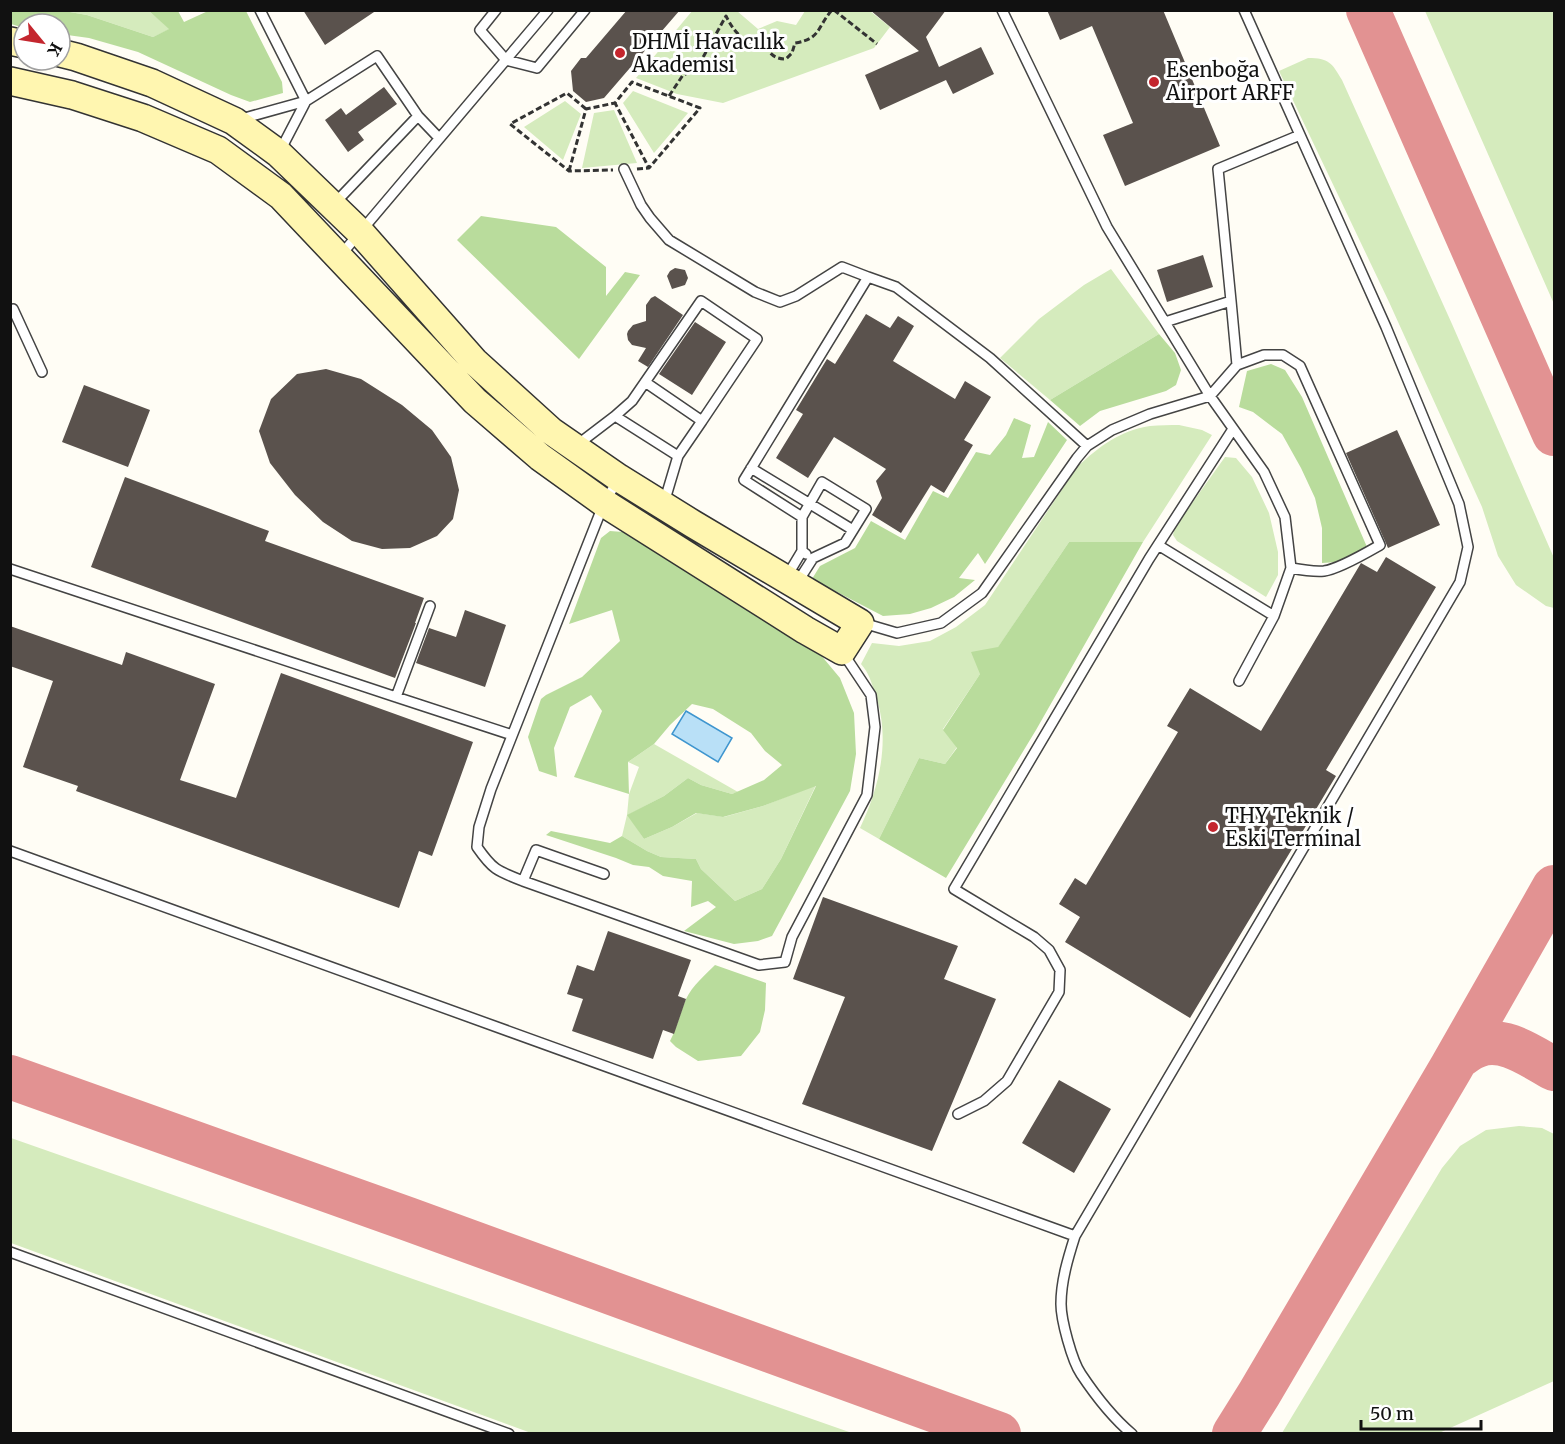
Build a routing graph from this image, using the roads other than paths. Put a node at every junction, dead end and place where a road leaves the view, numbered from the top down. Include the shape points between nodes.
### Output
1 (260, 10) edge
2 (496, 10) edge
3 (548, 10) edge
4 (585, 10) edge
5 (1002, 10) edge
6 (1244, 10) edge
7 (72, 56) edge
8 (506, 60) junction
9 (10, 81) edge
10 (306, 101) junction
11 (418, 116) junction
12 (234, 121) junction
13 (1300, 135) junction
14 (439, 138) junction
15 (278, 153) junction
16 (624, 169) road end
17 (333, 206) junction
18 (361, 233) junction
19 (339, 257) junction
20 (868, 277) junction
21 (1231, 301) junction
22 (11, 307) edge
23 (1165, 322) junction
24 (1237, 365) junction
25 (42, 372) dead end
26 (645, 382) junction
27 (1210, 396) junction
28 (615, 416) junction
29 (702, 421) junction
30 (1233, 429) junction
31 (1087, 446) junction
32 (574, 447) junction
33 (678, 456) junction
34 (751, 468) junction
35 (619, 478) junction
36 (604, 503) junction
37 (810, 504) junction
38 (663, 506) junction
39 (802, 517) junction
40 (853, 530) junction
41 (1158, 545) junction
42 (801, 551) junction
43 (813, 558) junction
44 (1291, 568) junction
45 (10, 569) edge
46 (791, 582) junction
47 (430, 606) dead end
48 (1274, 616) junction
49 (860, 622) junction
50 (842, 651) junction
51 (1239, 681) dead end
52 (396, 697) junction
53 (512, 735) junction
54 (10, 851) edge
55 (604, 874) dead end
56 (523, 881) junction
57 (958, 1114) dead end
58 (1075, 1236) junction
59 (10, 1252) edge
60 (509, 1434) edge
61 (1132, 1434) edge

1 - 10 lane
2 - 8 lane via 480,30
3 - 8 lane
4 - 8 lane via 537,68
5 - 23 lane via 1107,227
6 - 13 lane
7 - 12 street via 152,83
8 - 14 lane
9 - 19 street via 72,95 143,118 218,150 281,196
10 - 11 lane via 377,56
10 - 12 lane
10 - 15 lane
11 - 14 lane
11 - 17 lane
12 - 15 street
13 - 21 lane via 1218,169
13 - 58 lane via 1386,327 1459,504 1468,547 1460,582
14 - 18 lane
15 - 17 street
16 - 20 lane via 641,205 669,240 755,292 780,302 842,267
17 - 18 street
18 - 19 lane
18 - 32 street via 474,361
19 - 36 street via 476,401 540,457
20 - 31 lane via 896,287 990,358
20 - 34 lane
21 - 23 lane
21 - 24 lane
22 - 25 lane
23 - 27 lane
24 - 27 lane
24 - 44 lane via 1264,355 1283,355 1300,366 1380,545 1326,571
26 - 28 lane
26 - 29 lane
26 - 29 lane via 701,301 757,339
27 - 30 lane
27 - 31 lane via 1150,414
28 - 32 lane
28 - 33 lane
29 - 33 lane
30 - 41 lane
30 - 44 lane via 1264,472 1285,517
31 - 49 lane via 982,593 941,624 897,633
32 - 35 street
33 - 38 lane
34 - 37 lane
34 - 39 lane via 744,480
35 - 36 lane
35 - 38 street
36 - 50 street
36 - 53 lane
37 - 39 lane
37 - 40 lane
37 - 40 lane via 822,482 866,509
38 - 46 street
39 - 42 lane
40 - 43 lane via 845,543
41 - 48 lane
41 - 57 lane via 954,889 1034,937 1049,950 1060,970 1059,992 1007,1081 984,1101
42 - 43 lane
42 - 46 lane
43 - 46 lane
44 - 48 lane
45 - 52 lane
46 - 49 street
47 - 52 lane
48 - 51 lane
49 - 50 street
50 - 56 lane via 871,695 875,727 867,795 792,937 785,962 759,965
52 - 53 lane
53 - 56 lane via 491,789 477,847 499,872
54 - 58 lane
55 - 56 lane via 536,850
58 - 61 lane via 1065,1269 1061,1304 1065,1332 1080,1372
59 - 60 lane

